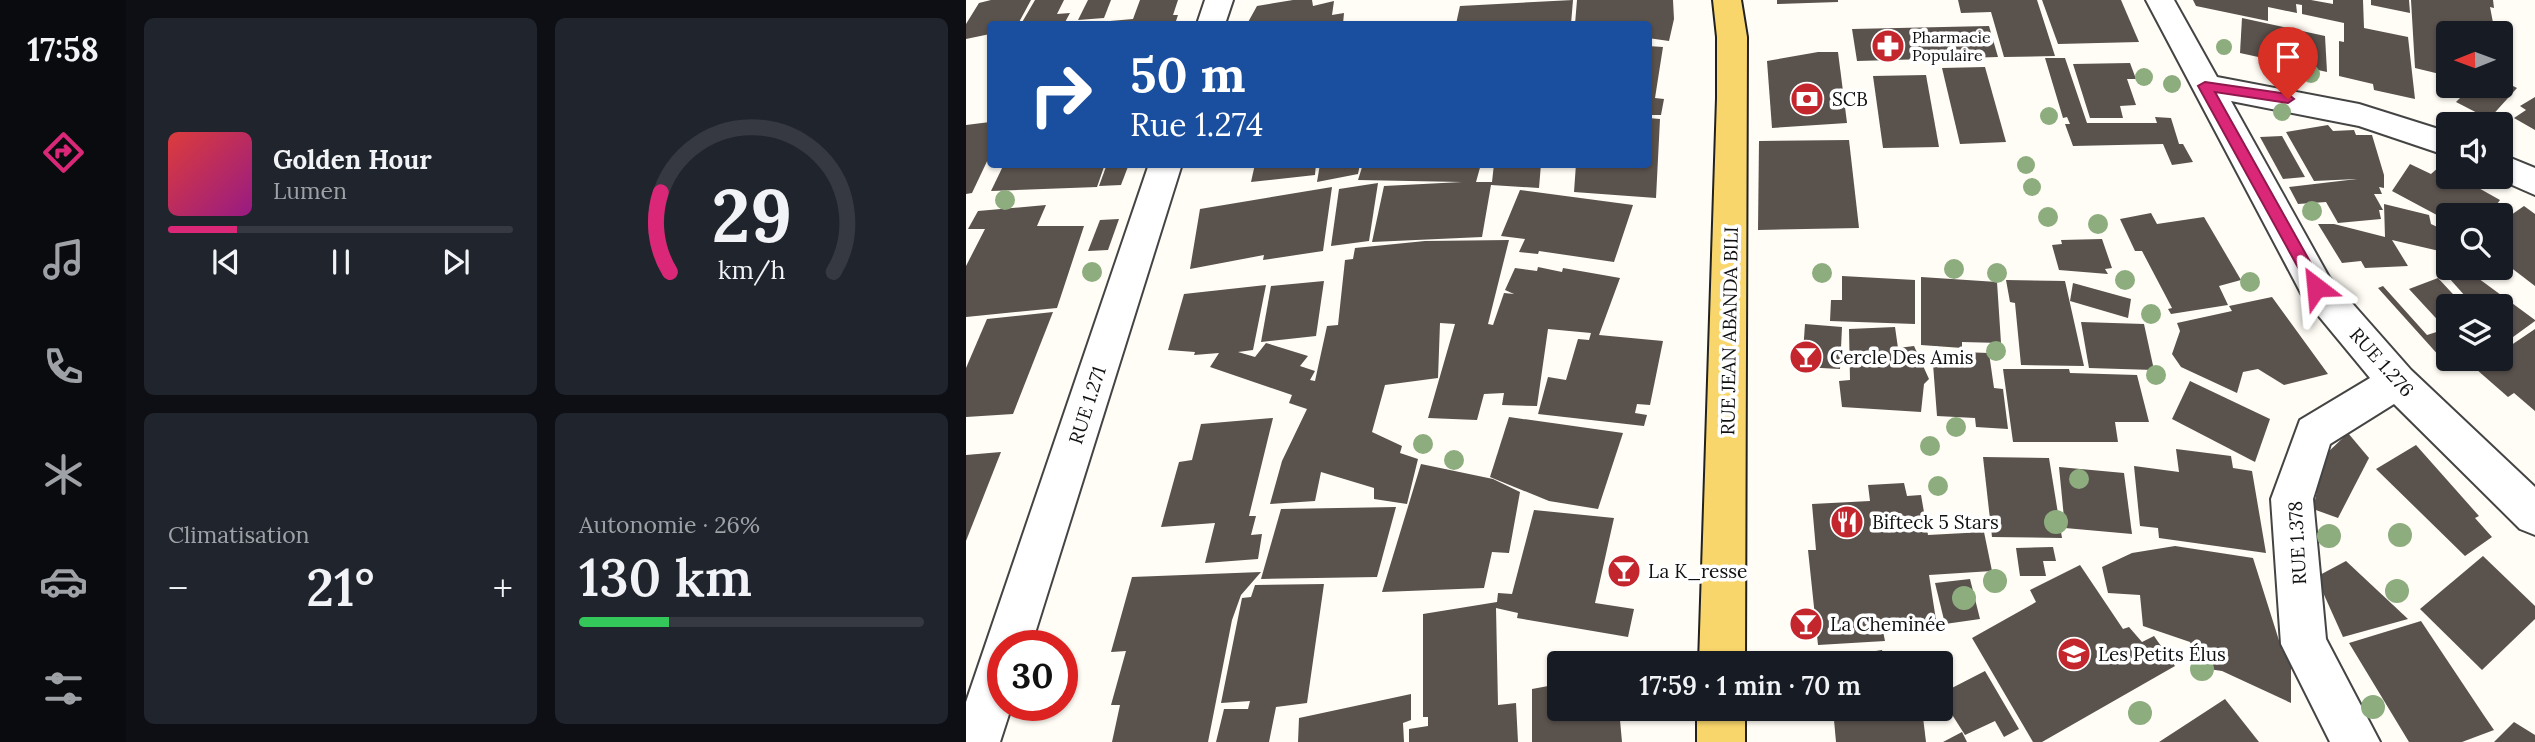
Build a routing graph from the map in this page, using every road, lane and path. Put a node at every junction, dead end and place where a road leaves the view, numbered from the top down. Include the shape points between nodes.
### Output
1 (1219, 0) edge
2 (1727, 0) edge
3 (2160, 0) edge
4 (1212, 21) edge
5 (2205, 86) junction
6 (2436, 139) edge
7 (1165, 168) edge
8 (2513, 172) edge
9 (2535, 183) edge
10 (2397, 382) junction
11 (2535, 516) edge
12 (1013, 630) edge
13 (1722, 651) edge
14 (987, 709) edge
15 (1721, 721) edge
16 (976, 742) edge
17 (1721, 742) edge
18 (2356, 742) edge

1 - 4 street
2 - 13 main road, RUE JEAN ABANDA BILI via 1733,98
3 - 5 street, RUE 1.276
5 - 6 street via 2288,99
5 - 10 street, RUE 1.276 via 2316,287
7 - 12 street, RUE 1.271
8 - 9 street
10 - 11 street, RUE 1.276
10 - 18 street, RUE 1.378 via 2314,433 2292,499 2304,644
14 - 16 street
15 - 17 main road

